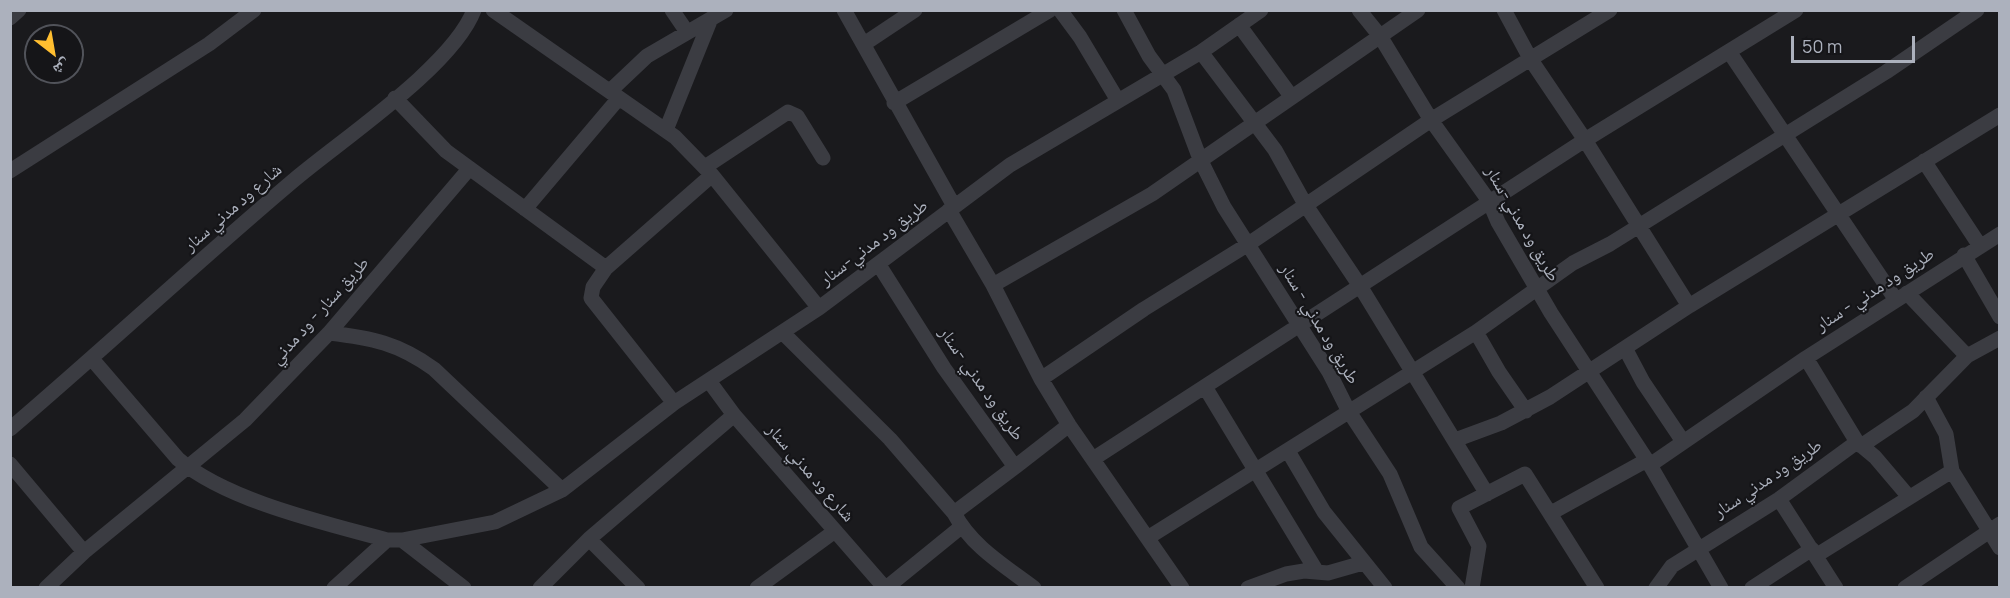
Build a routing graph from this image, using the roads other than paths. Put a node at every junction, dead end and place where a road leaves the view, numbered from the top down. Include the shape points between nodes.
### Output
1 (19, 10) edge
2 (254, 10) edge
3 (474, 10) edge
4 (492, 10) edge
5 (672, 10) edge
6 (726, 10) edge
7 (844, 10) edge
8 (915, 10) edge
9 (1050, 10) edge
10 (1060, 10) edge
11 (1125, 10) edge
12 (1261, 10) edge
13 (1359, 10) edge
14 (1504, 10) edge
15 (1610, 10) edge
16 (1796, 10) edge
17 (1977, 10) edge
18 (1415, 11) edge
19 (10, 18) edge
20 (1241, 19) edge
21 (710, 21) junction
22 (687, 32) junction
23 (1380, 36) junction
24 (864, 44) junction
25 (1201, 52) junction
26 (1730, 53) junction
27 (1531, 60) junction
28 (1161, 73) junction
29 (614, 95) junction
30 (1291, 96) junction
31 (395, 98) junction
32 (1117, 99) junction
33 (894, 103) junction
34 (2000, 115) edge
35 (1431, 120) junction
36 (1256, 122) junction
37 (666, 130) junction
38 (1784, 135) junction
39 (1585, 140) junction
40 (823, 158) dead end
41 (1200, 159) junction
42 (1924, 161) junction
43 (468, 169) junction
44 (10, 171) edge
45 (708, 171) junction
46 (1489, 201) junction
47 (1305, 204) junction
48 (952, 208) junction
49 (525, 209) junction
50 (1839, 214) junction
51 (1638, 225) junction
52 (2000, 234) edge
53 (1247, 245) junction
54 (1980, 246) junction
55 (1965, 255) junction
56 (879, 265) junction
57 (606, 268) junction
58 (993, 285) junction
59 (1360, 286) junction
60 (1536, 288) junction
61 (1901, 297) junction
62 (1689, 306) junction
63 (819, 308) junction
64 (2000, 317) edge
65 (1300, 325) junction
66 (1476, 332) junction
67 (329, 333) junction
68 (783, 333) junction
69 (2000, 338) edge
70 (1625, 348) junction
71 (1967, 356) junction
72 (1806, 358) junction
73 (92, 359) junction
74 (1590, 370) junction
75 (1412, 371) junction
76 (1041, 379) junction
77 (709, 381) junction
78 (1205, 387) junction
79 (1926, 397) junction
80 (674, 403) junction
81 (1348, 410) junction
82 (1526, 411) junction
83 (734, 415) junction
84 (1069, 425) junction
85 (10, 429) edge
86 (1682, 440) junction
87 (1455, 441) junction
88 (1859, 444) junction
89 (1288, 452) junction
90 (1093, 459) junction
91 (1649, 462) junction
92 (10, 464) edge
93 (1015, 467) junction
94 (189, 468) junction
95 (1257, 471) junction
96 (1952, 471) junction
97 (562, 490) junction
98 (1487, 494) junction
99 (1909, 497) junction
100 (1779, 500) junction
101 (954, 513) junction
102 (1551, 513) junction
103 (961, 527) junction
104 (1994, 528) edge
105 (835, 531) junction
106 (1149, 537) junction
107 (589, 539) junction
108 (394, 540) junction
109 (1700, 548) junction
110 (2000, 548) edge
111 (84, 552) junction
112 (1814, 552) junction
113 (1363, 562) junction
114 (1317, 572) junction
115 (1452, 586) edge
116 (46, 588) edge
117 (334, 588) edge
118 (464, 588) edge
119 (540, 588) edge
120 (639, 588) edge
121 (757, 588) edge
122 (885, 588) edge
123 (1034, 588) edge
124 (1182, 588) edge
125 (1248, 588) edge
126 (1385, 588) edge
127 (1472, 588) edge
128 (1597, 588) edge
129 (1656, 588) edge
130 (1721, 588) edge
131 (1752, 588) edge
132 (1836, 588) edge
133 (1905, 588) edge

1 - 19 street
2 - 44 street via 209,44
3 - 31 street, شارع ود مدني سنار via 443,55
4 - 29 street
5 - 22 street
6 - 21 street
7 - 24 street
8 - 24 street
9 - 33 street
10 - 32 street
11 - 28 street
12 - 20 street, طريق ود مدني-سنار
13 - 23 street, طريق ود مدني-سنار
14 - 27 street
15 - 27 street
16 - 26 street
17 - 38 street
18 - 23 street
20 - 25 street, طريق ود مدني-سنار
20 - 30 street
21 - 22 street
21 - 37 street
22 - 29 street via 632,68
23 - 30 street
23 - 35 street, طريق ود مدني-سنار
24 - 33 street
25 - 28 street, طريق ود مدني-سنار
25 - 36 street
26 - 38 street
26 - 39 street
27 - 35 street
27 - 39 street
28 - 32 street, طريق ود مدني-سنار
28 - 41 street, طريق ود مدني - سنار via 1174,90
29 - 37 street
29 - 49 street
30 - 36 street
31 - 43 street
31 - 73 street, شارع ود مدني سنار via 293,180
32 - 48 street, طريق ود مدني-سنار via 1010,165
33 - 48 street
34 - 42 street
35 - 46 street, طريق ود مدني-سنار
35 - 47 street
36 - 41 street
36 - 47 street
37 - 45 street
38 - 50 street
38 - 51 street
39 - 46 street
39 - 51 street
40 - 45 street via 797,116 788,112
41 - 53 street, طريق ود مدني - سنار
41 - 58 street via 1107,222
42 - 50 street
42 - 54 street
43 - 49 street
43 - 67 street, طريق سنار - ود مدني
45 - 57 street
45 - 63 street
46 - 59 street
46 - 60 street, طريق ود مدني-سنار
47 - 53 street
47 - 59 street
48 - 56 street, طريق ود مدني-سنار
48 - 58 street
49 - 57 street
50 - 61 street
50 - 62 street
51 - 60 street
51 - 62 street
52 - 54 street, طريق ود مدني - سنار
53 - 65 street, طريق ود مدني - سنار
53 - 76 street via 1143,309
54 - 55 street, طريق ود مدني - سنار
55 - 61 street, طريق ود مدني - سنار
55 - 64 street, طريق ود مدني - سنار
56 - 63 street, طريق ود مدني-سنار
56 - 93 street, طريق ود مدني -سنار via 944,368
57 - 80 street via 596,280 591,298
58 - 76 street
59 - 65 street
59 - 75 street
60 - 66 street
60 - 74 street, طريق ود مدني-سنار
61 - 71 street
61 - 72 street, طريق ود مدني - سنار
62 - 70 street
63 - 68 street, طريق ود مدني-سنار
65 - 78 street
65 - 81 street, طريق ود مدني - سنار
66 - 75 street
66 - 82 street
67 - 94 street, طريق سنار - ود مدني via 245,420
67 - 97 street via 392,344 434,369
68 - 77 street, طريق ود مدني-سنار
68 - 101 street via 890,439
69 - 71 street
70 - 74 street
70 - 86 street
71 - 79 street
72 - 86 street, طريق ود مدني - سنار
72 - 88 street
73 - 85 street, شارع ود مدني سنار
73 - 94 street via 165,447
74 - 82 street
74 - 91 street, طريق ود مدني-سنار
75 - 81 street
75 - 87 street
76 - 84 street
77 - 80 street, طريق ود مدني-سنار
77 - 83 street, شارع ود مدني سنار
78 - 90 street
78 - 95 street
79 - 88 street via 1898,424
79 - 96 street via 1946,434
80 - 97 street, طريق ود مدني-سنار
81 - 89 street
81 - 115 street, طريق ود مدني - سنار via 1390,474 1421,547
82 - 87 street
83 - 105 street, شارع ود مدني سنار
83 - 107 street
84 - 90 street
84 - 93 street, طريق ود مدني -سنار
86 - 91 street, طريق ود مدني - سنار
87 - 98 street
88 - 99 street
88 - 100 street, طريق ود مدني سنار
89 - 95 street
89 - 113 street via 1318,503
90 - 106 street
91 - 102 street, طريق ود مدني - سنار
91 - 109 street
92 - 111 street
93 - 101 street
94 - 108 street via 244,496
94 - 111 street, طريق سنار - ود مدني
95 - 106 street
95 - 114 street
96 - 99 street
96 - 104 street
97 - 108 street, طريق ود مدني-سنار via 495,522
98 - 102 street via 1525,474
98 - 127 street via 1459,507 1479,546
99 - 112 street
100 - 109 street, طريق ود مدني سنار
100 - 112 street
101 - 103 street
102 - 128 street
103 - 122 street
103 - 123 street
104 - 110 street
104 - 133 street
105 - 121 street
105 - 122 street, شارع ود مدني سنار
106 - 124 street
107 - 119 street
107 - 120 street
108 - 117 street
108 - 118 street
109 - 129 street via 1672,566
109 - 130 street
111 - 116 street, طريق سنار - ود مدني
112 - 131 street
112 - 132 street
113 - 114 street via 1328,573
113 - 126 street
114 - 125 street via 1286,574

